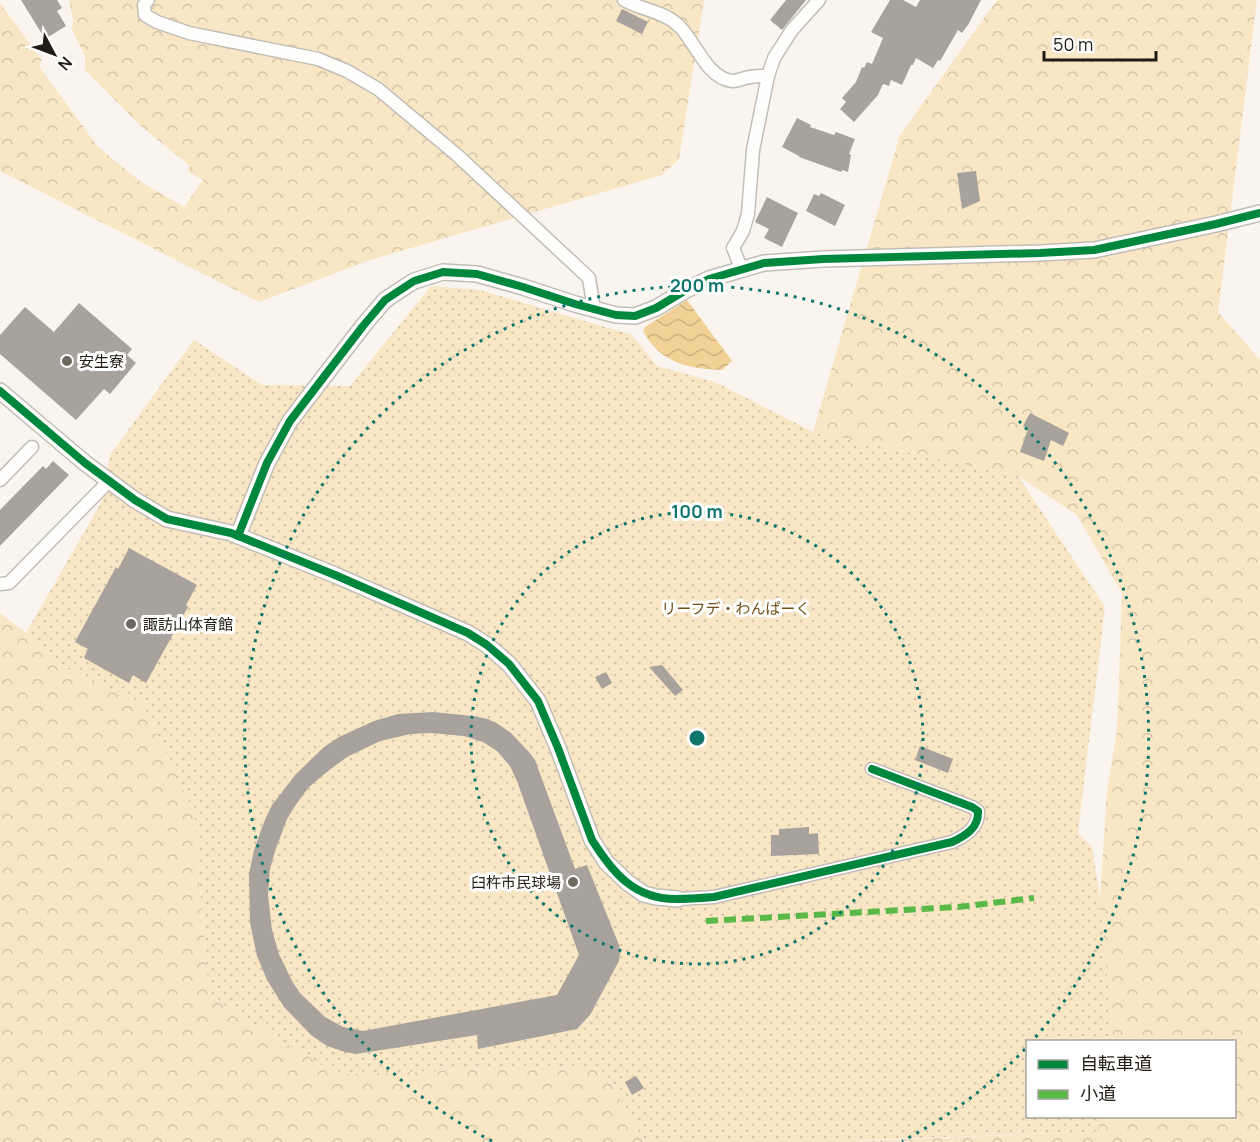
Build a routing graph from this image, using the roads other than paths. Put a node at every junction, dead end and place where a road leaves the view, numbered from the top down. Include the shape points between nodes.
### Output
1 (148, 0) edge
2 (624, 0) edge
3 (819, 0) edge
4 (768, 76) junction
5 (1260, 213) edge
6 (741, 270) junction
7 (594, 310) junction
8 (0, 391) edge
9 (32, 447) dead end
10 (0, 480) edge
11 (109, 481) junction
12 (238, 536) junction
13 (0, 584) edge
14 (872, 769) dead end
15 (678, 899) joint

1 - 7 street via 145,15 157,22 189,33 318,59 378,89 457,155 589,278
2 - 4 street via 670,19 688,35 707,64 726,79
3 - 4 street via 781,45
4 - 6 street via 753,150 748,214 733,248
5 - 6 street via 1094,250 823,259 764,263
6 - 7 street via 709,279 635,316
7 - 12 street via 477,274 443,272 414,281 385,300 290,422 267,463
8 - 11 street
9 - 10 street
11 - 12 street via 167,519
11 - 13 street via 9,584
12 - 15 street via 468,633 487,645 509,664 538,701 592,840 606,862 644,894
14 - 15 street via 972,807 978,811 975,824 952,842 714,897

